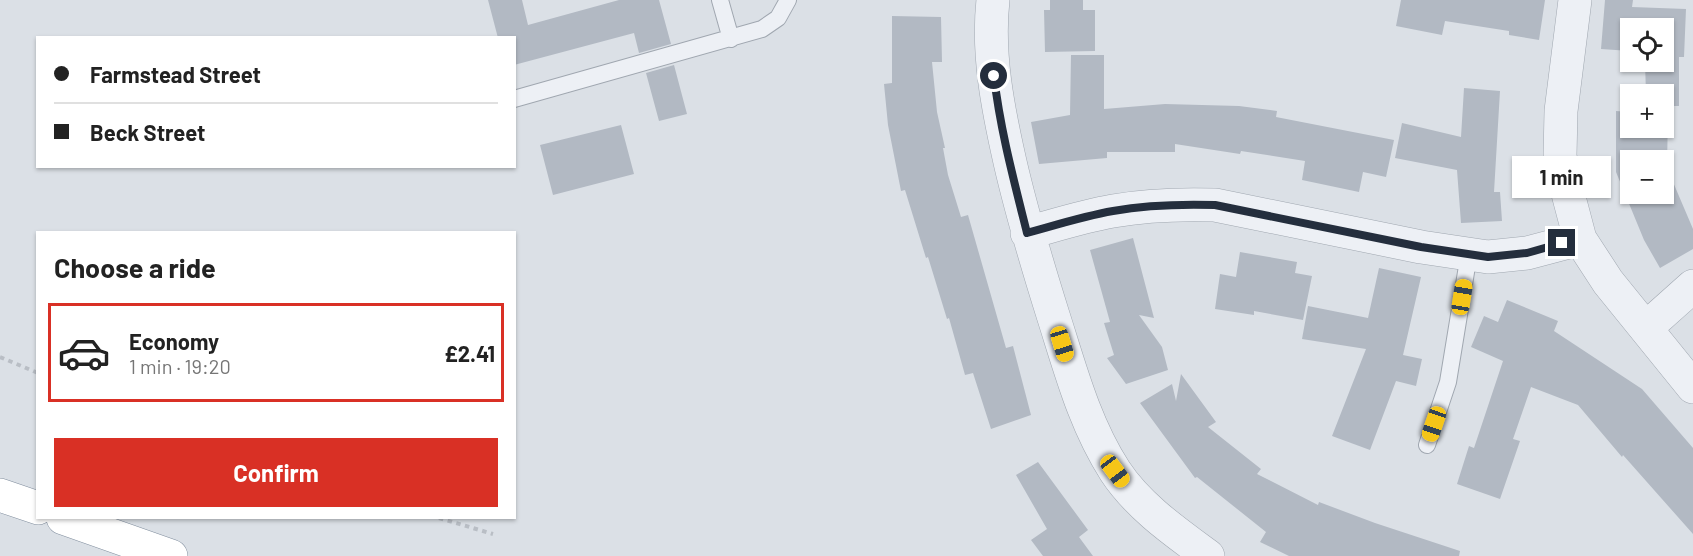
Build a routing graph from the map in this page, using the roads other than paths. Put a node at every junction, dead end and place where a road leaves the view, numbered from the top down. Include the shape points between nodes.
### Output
1 (720, 0) edge
2 (788, 0) edge
3 (993, 0) edge
4 (1575, 0) edge
5 (730, 39) junction
6 (516, 98) edge
7 (1027, 233) junction
8 (1580, 239) junction
9 (1469, 254) junction
10 (1693, 286) edge
11 (1646, 328) junction
12 (1693, 387) edge
13 (1427, 446) dead end
14 (0, 495) edge
15 (36, 507) edge
16 (66, 519) edge
17 (171, 556) edge
18 (1208, 556) edge

1 - 5 lane
2 - 5 lane via 778,18 762,29
3 - 7 street via 991,30 997,98
4 - 8 street via 1561,111 1560,156
5 - 6 lane
7 - 9 street via 1112,211 1215,205
7 - 18 street via 1083,411 1103,452 1131,493
8 - 9 street via 1527,253 1488,257
8 - 11 street via 1608,282
9 - 13 lane via 1448,382
10 - 11 street
11 - 12 street
14 - 15 highway
16 - 17 highway

